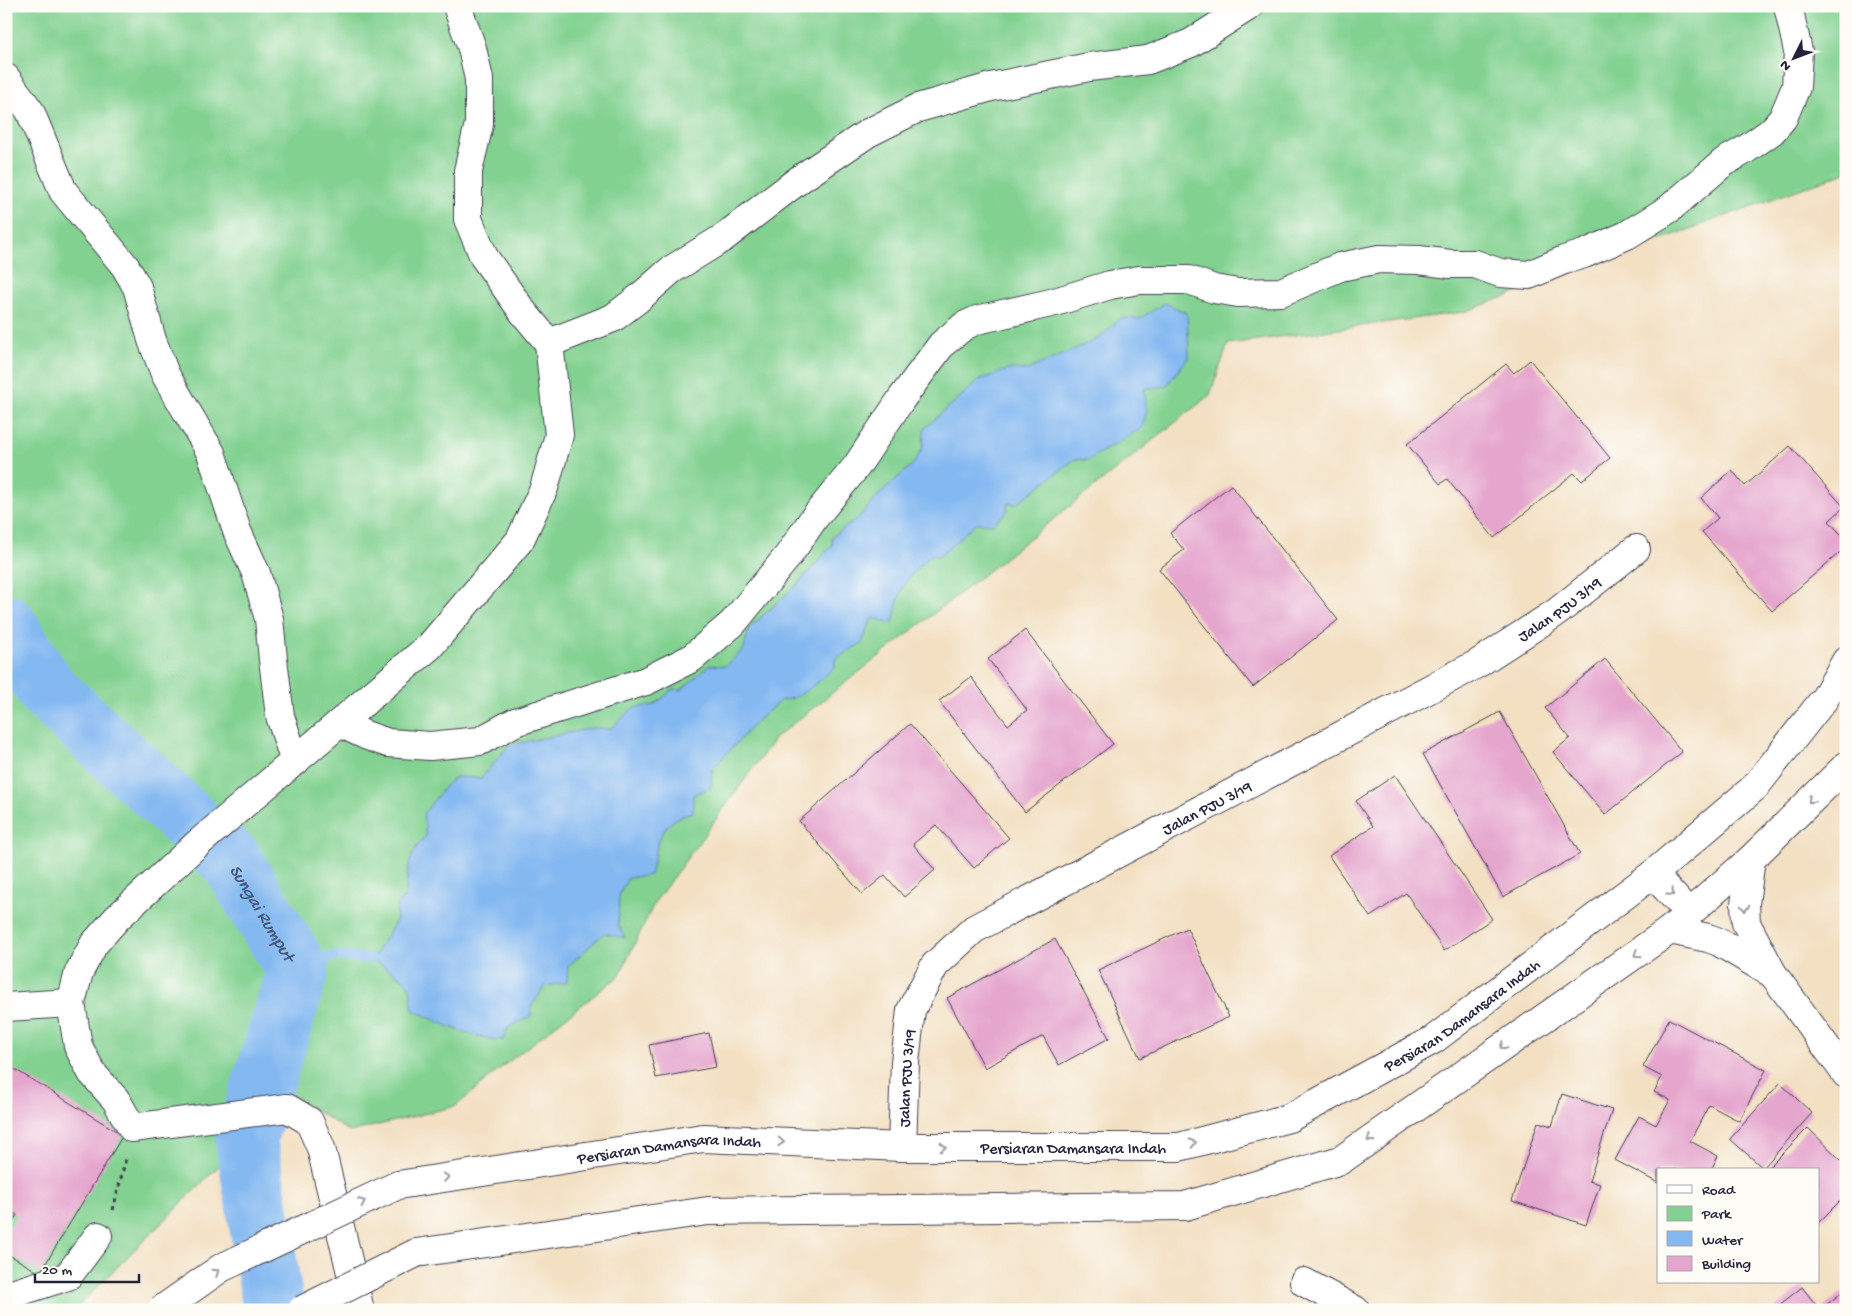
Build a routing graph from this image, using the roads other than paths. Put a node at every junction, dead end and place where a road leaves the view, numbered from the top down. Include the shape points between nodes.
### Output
1 (456, 6) edge
2 (1249, 6) edge
3 (1788, 6) edge
4 (6, 78) edge
5 (550, 343) junction
6 (1636, 549) dead end
7 (1846, 661) edge
8 (340, 723) junction
9 (295, 762) junction
10 (1846, 766) edge
11 (1751, 859) junction
12 (1653, 874) junction
13 (1680, 921) junction
14 (1773, 974) junction
15 (71, 1003) junction
16 (6, 1007) edge
17 (1846, 1074) edge
18 (902, 1147) junction
19 (98, 1236) road end
20 (1304, 1282) dead end
21 (6, 1296) edge
22 (161, 1310) edge
23 (302, 1310) edge
24 (360, 1310) edge
25 (1355, 1310) edge

1 - 5 main road via 480,79 479,124 468,171 468,219 484,257 523,312
2 - 5 main road via 1191,44 1148,60 991,87 918,108 868,133 800,178 723,238 672,270 613,318
3 - 8 main road via 1798,50 1796,86 1783,118 1772,131 1724,162 1669,209 1627,235 1529,276 1500,273 1475,264 1379,259 1340,267 1281,292 1238,293 1189,280 1139,280 977,320 942,344 856,467 788,556 733,623 692,658 646,681 515,722 480,741 430,746 388,743
4 - 9 main road via 30,111 63,191 125,266 137,287 152,340 166,374 211,453 237,531 256,573 269,619 280,716
5 - 8 main road via 559,435 544,488 520,540 430,646
6 - 18 main road, Jalan PJU 3/19 via 1557,612 1477,664 974,929 935,965 911,1010 905,1062
7 - 12 main road, Persiaran Damansara Indah via 1825,698 1755,787
8 - 9 main road
9 - 15 main road via 195,846 117,918 94,944 79,972
10 -> 11 main road
11 - 13 main road
11 -> 14 main road via 1746,923
12 -> 13 main road
18 -> 12 main road, Persiaran Damansara Indah via 1179,1147 1290,1118 1433,1040
13 - 14 main road
13 -> 23 main road, bridge via 1340,1160 1185,1206 708,1211 416,1253
14 - 17 main road
15 - 16 main road
15 - 24 main road via 78,1046 92,1073 116,1100 132,1128 288,1108 309,1121 321,1148
22 -> 18 main road, Persiaran Damansara Indah, bridge via 221,1268 398,1185 703,1138
19 - 21 main road via 68,1276
20 - 25 main road

